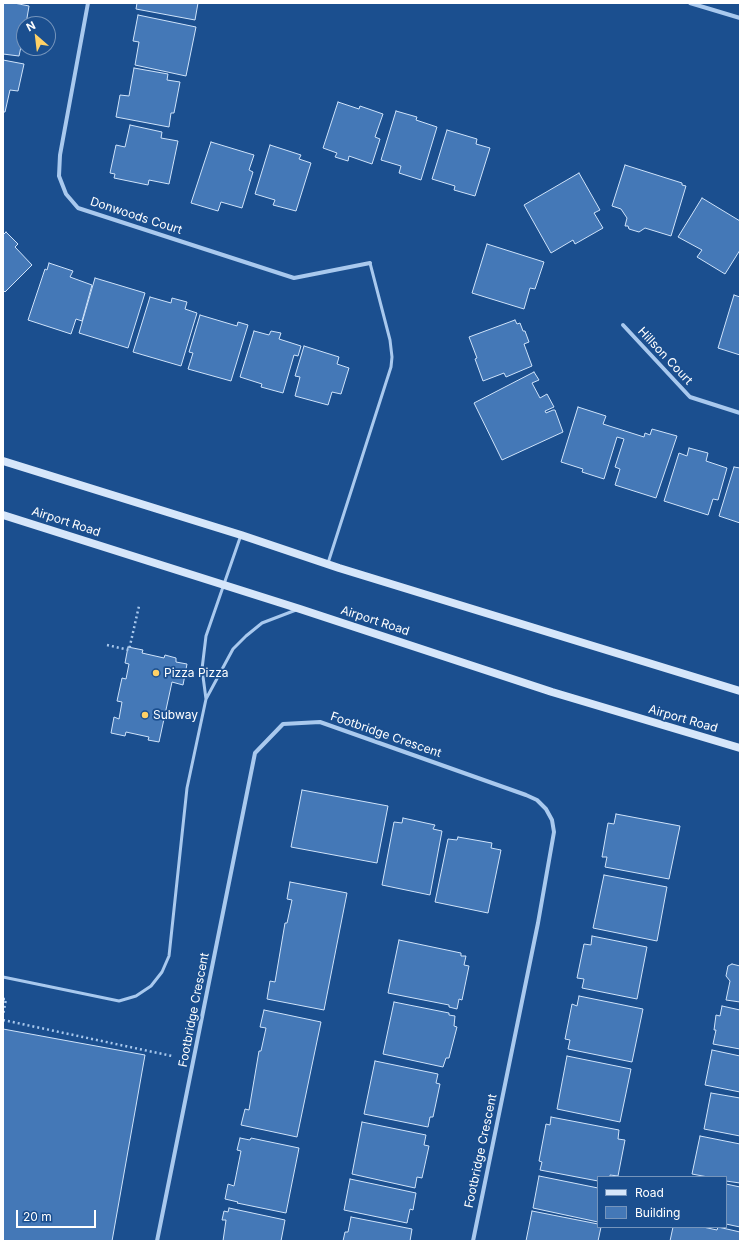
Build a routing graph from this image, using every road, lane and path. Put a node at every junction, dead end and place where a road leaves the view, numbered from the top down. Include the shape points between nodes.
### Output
1 (88, 3) edge
2 (690, 3) edge
3 (740, 18) edge
4 (370, 263) joint
5 (623, 325) dead end
6 (740, 412) edge
7 (3, 461) edge
8 (3, 515) edge
9 (241, 535) junction
10 (328, 564) junction
11 (224, 585) junction
12 (139, 606) dead end
13 (300, 609) junction
14 (107, 645) dead end
15 (740, 692) edge
16 (206, 699) junction
17 (740, 748) edge
18 (3, 977) edge
19 (3, 999) edge
20 (3, 1015) edge
21 (3, 1020) edge
22 (172, 1056) dead end
23 (157, 1241) edge
24 (473, 1241) edge

1 - 4 street, Donwoods Court via 60,154 59,176 66,194 78,208 294,278
2 - 3 street
4 - 10 lane via 392,348 392,362
5 - 6 street, Hillson Court via 690,397
7 - 9 main road
8 - 11 main road, Airport Road
9 - 10 main road
9 - 11 lane
10 - 15 main road
11 - 13 main road, Airport Road
11 - 16 lane via 206,636 202,670
12 - 14 path via 129,650
13 - 16 lane via 262,624 246,636 233,649
13 - 17 main road, Airport Road via 552,692
16 - 18 lane via 187,788 169,956 162,972 151,986 136,996 119,1001
19 - 20 path via 6,999
21 - 22 path
23 - 24 street, Footbridge Crescent via 255,754 283,724 320,722 526,795 537,800 552,820 554,832 538,923

